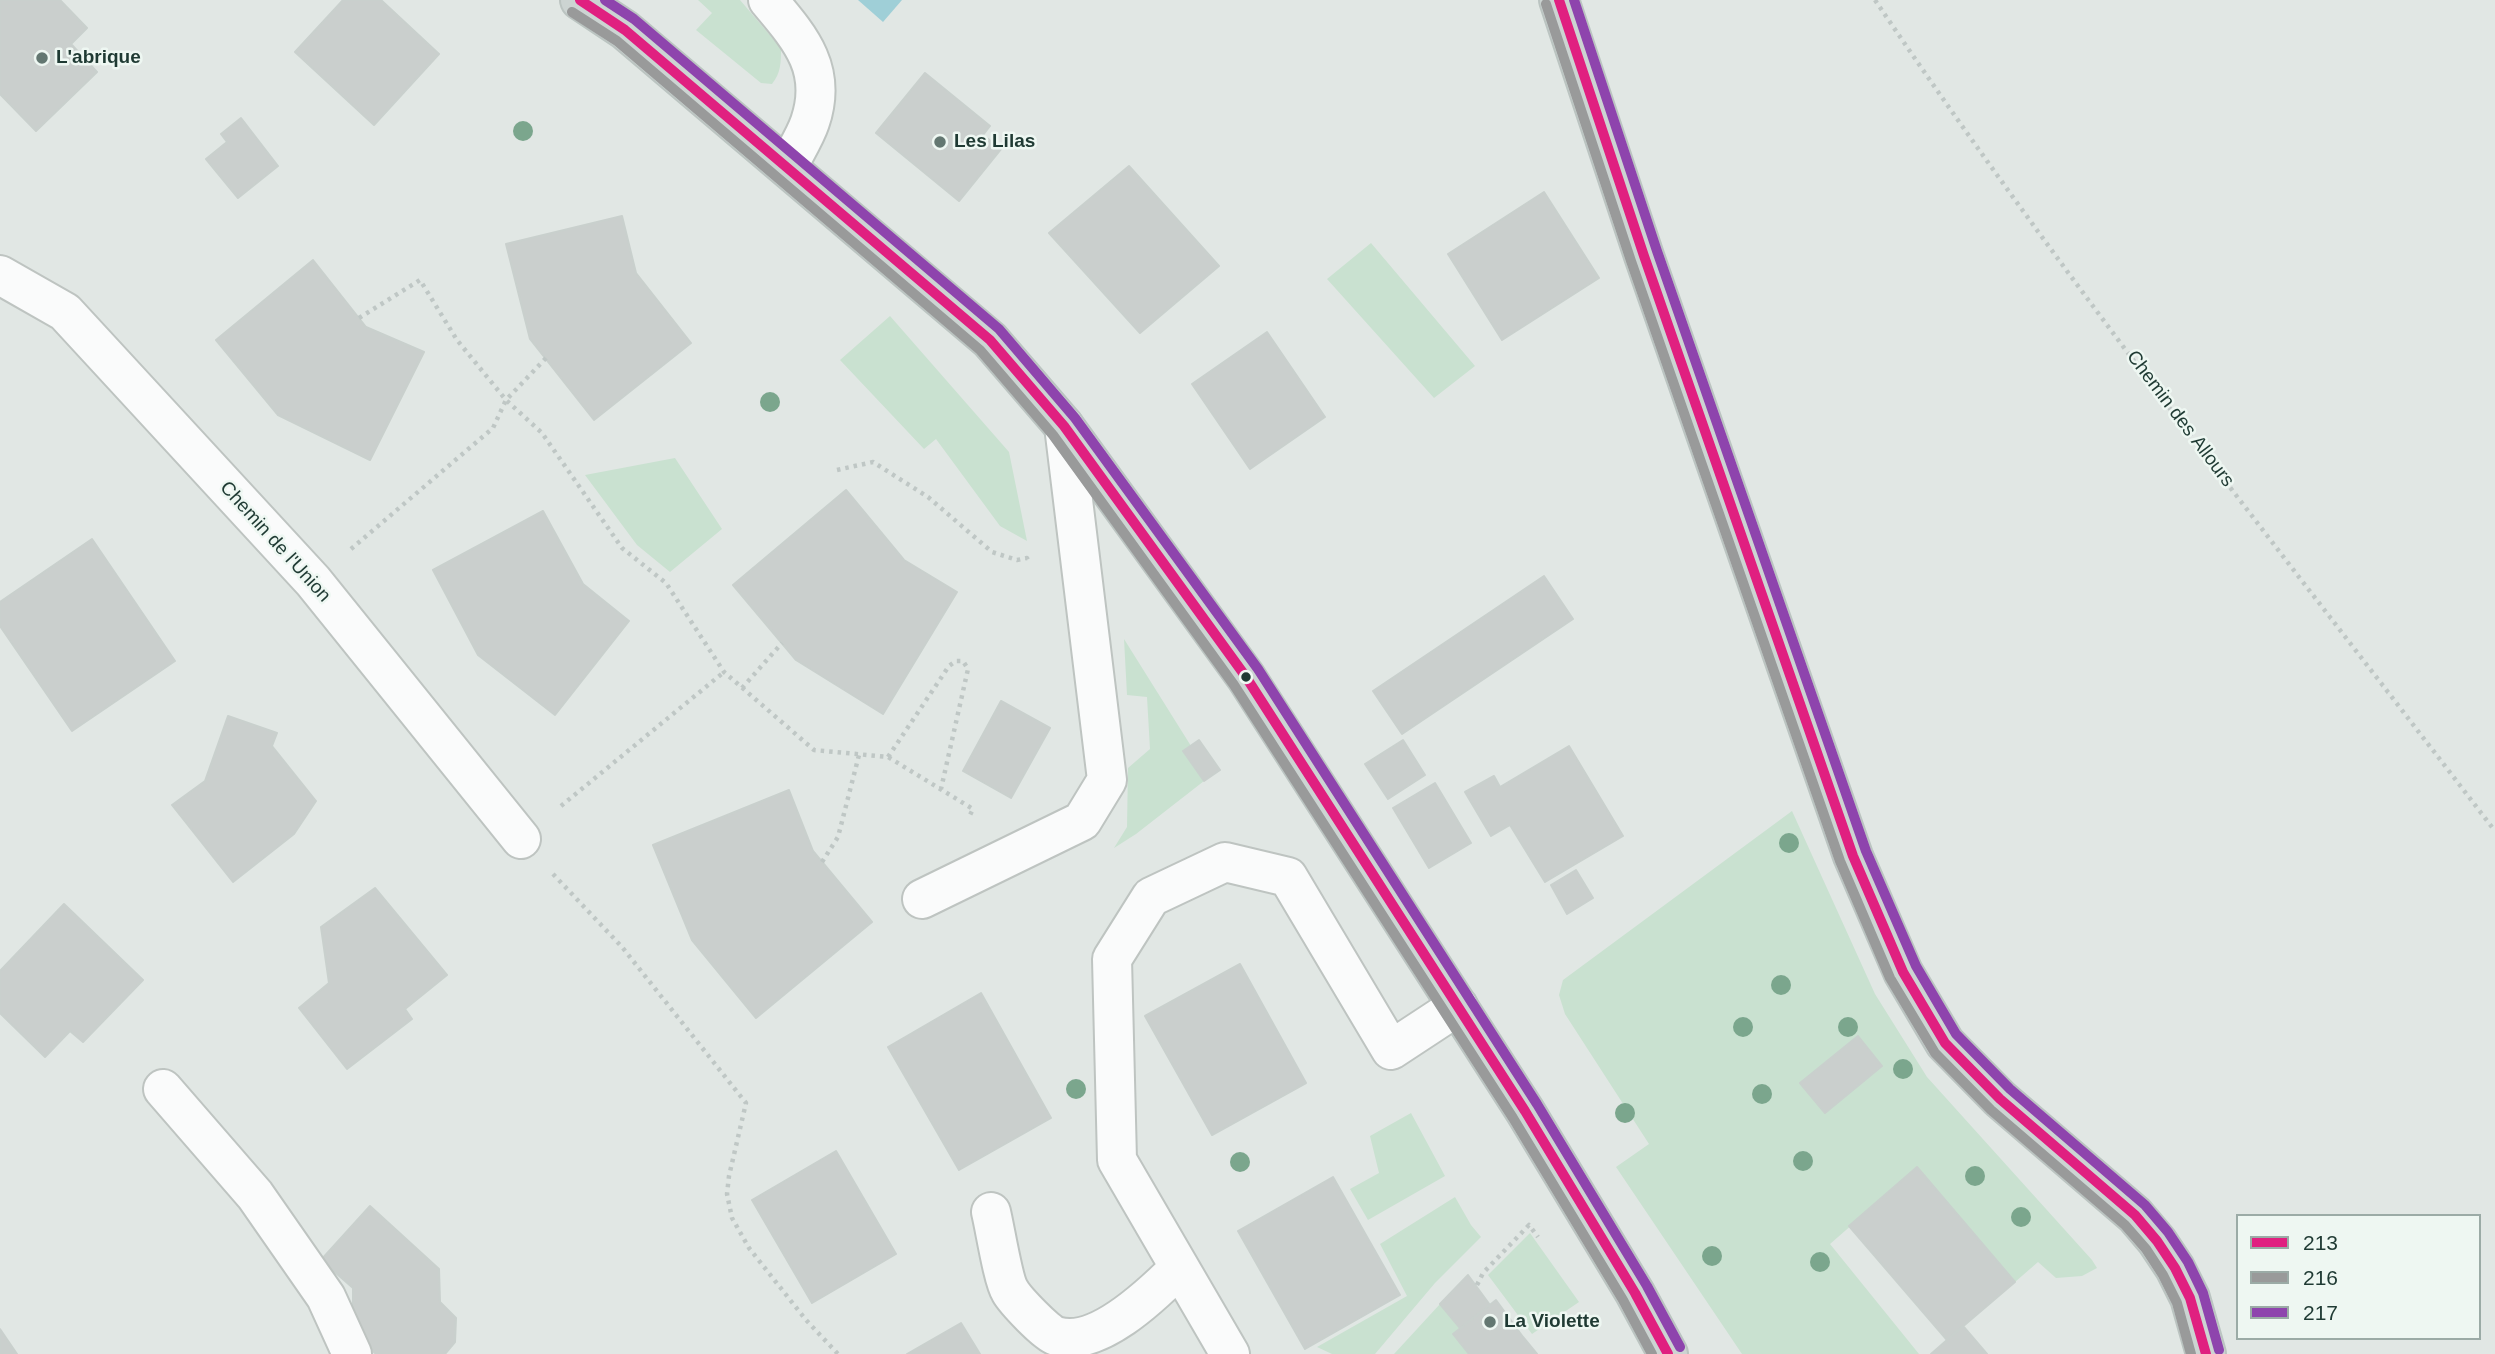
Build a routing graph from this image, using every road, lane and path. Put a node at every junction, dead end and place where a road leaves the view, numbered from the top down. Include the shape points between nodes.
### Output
1 (580, 0) edge
2 (768, 0) edge
3 (1559, 0) edge
4 (1875, 0) edge
5 (788, 166) junction
6 (0, 275) edge
7 (359, 318) dead end
8 (545, 358) dead end
9 (506, 400) junction
10 (1064, 426) junction
11 (837, 470) dead end
12 (1027, 558) dead end
13 (313, 581) junction
14 (782, 643) dead end
15 (724, 672) junction
16 (742, 688) junction
17 (859, 755) junction
18 (887, 757) junction
19 (933, 784) dead end
20 (941, 789) dead end
21 (2495, 831) edge
22 (521, 839) junction
23 (822, 862) dead end
24 (922, 899) dead end
25 (1458, 1006) junction
26 (163, 1089) dead end
27 (991, 1212) dead end
28 (1529, 1225) dead end
29 (1179, 1268) junction
30 (1477, 1285) dead end
31 (352, 1354) edge
32 (838, 1354) edge
33 (1230, 1354) edge
34 (1668, 1354) edge
35 (2206, 1354) edge

1 - 5 main road via 625,30
2 - 5 street via 814,67 817,90 810,123
3 - 35 main road via 1853,856 1903,972 1945,1043 2000,1099 2135,1215 2157,1241 2190,1298
4 - 21 path, Chemin des Allours via 2064,266
5 - 10 main road via 990,340
6 - 13 street, Chemin de l'Union via 65,312
7 - 9 path via 420,281 457,340
8 - 9 path
9 - 13 path via 493,428
9 - 15 path via 542,433 622,548 666,583
10 - 24 street via 1107,780 1082,821
10 - 25 main road via 1247,677
11 - 12 path via 873,462 928,497 992,552 1017,560
13 - 22 street, Chemin de l'Union
14 - 16 path
15 - 16 path
15 - 22 path
16 - 17 path via 814,750
17 - 18 path
17 - 23 path via 838,837
18 - 19 path
18 - 20 path via 949,666 963,661 968,669
22 - 32 path via 622,947 746,1103 729,1176 732,1218 766,1269
25 - 29 street via 1391,1050 1288,877 1225,862 1151,897 1112,959 1117,1160
25 - 34 main road
26 - 31 street via 255,1195 326,1297
27 - 29 street via 1009,1290 1052,1336 1097,1332 1147,1299
28 - 30 path
29 - 33 street

